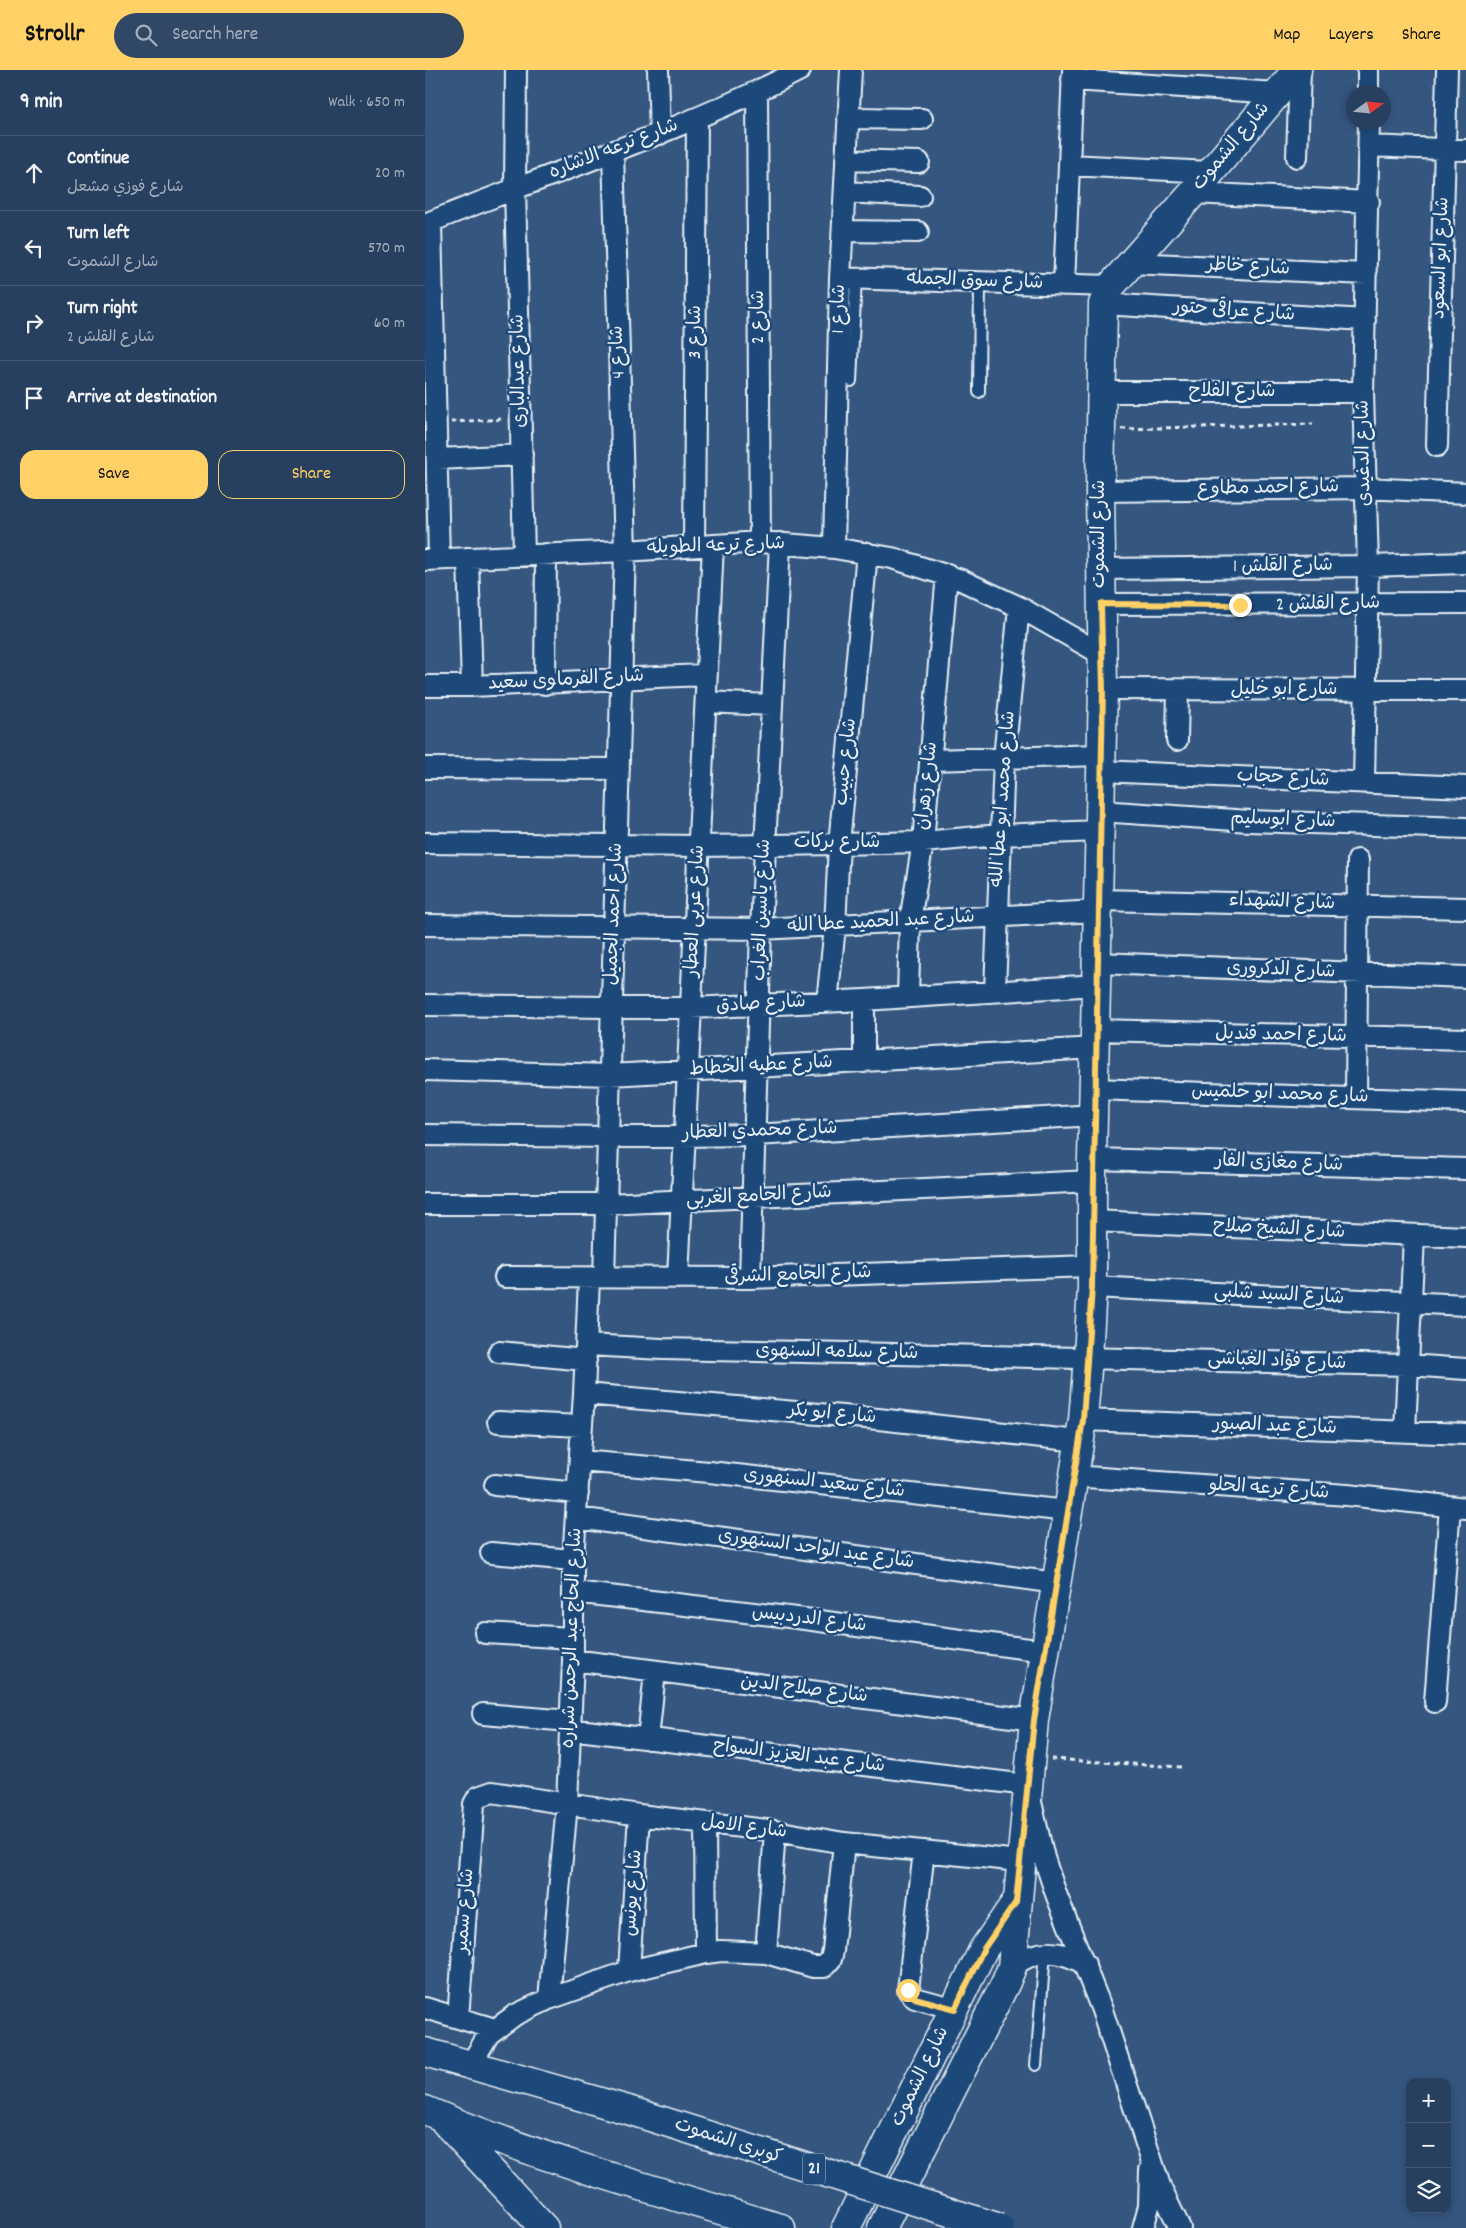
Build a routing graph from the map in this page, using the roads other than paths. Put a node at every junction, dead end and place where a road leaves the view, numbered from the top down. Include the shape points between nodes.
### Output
1 (517, 70) edge
2 (658, 70) edge
3 (800, 70) edge
4 (851, 70) edge
5 (1299, 70) edge
6 (1368, 70) edge
7 (1447, 70) edge
8 (1073, 75) edge
9 (1369, 85) edge
10 (757, 92) junction
11 (1278, 93) junction
12 (848, 118) junction
13 (697, 119) junction
14 (922, 119) dead end
15 (1369, 130) edge
16 (660, 134) junction
17 (1369, 146) junction
18 (1445, 150) junction
19 (1466, 150) edge
20 (613, 152) junction
21 (1297, 157) dead end
22 (846, 160) junction
23 (919, 162) dead end
24 (1069, 165) junction
25 (1210, 172) junction
26 (515, 188) junction
27 (845, 192) junction
28 (1193, 194) junction
29 (920, 196) dead end
30 (1369, 202) junction
31 (428, 223) edge
32 (843, 231) junction
33 (918, 232) dead end
34 (1131, 263) junction
35 (1366, 274) junction
36 (848, 278) junction
37 (980, 282) junction
38 (1064, 285) junction
39 (1107, 295) junction
40 (1365, 320) junction
41 (851, 381) dead end
42 (979, 392) dead end
43 (1101, 392) junction
44 (1363, 392) junction
45 (1437, 446) dead end
46 (522, 455) junction
47 (439, 459) junction
48 (1365, 488) junction
49 (1099, 491) junction
50 (1466, 493) edge
51 (760, 542) junction
52 (780, 543) junction
53 (704, 545) junction
54 (834, 548) junction
55 (625, 551) junction
56 (867, 553) junction
57 (546, 554) junction
58 (524, 555) junction
59 (469, 558) junction
60 (432, 559) edge
61 (1466, 563) edge
62 (1368, 566) junction
63 (1101, 569) junction
64 (947, 574) junction
65 (1466, 603) edge
66 (1101, 604) junction
67 (1367, 604) junction
68 (1019, 607) junction
69 (1103, 656) junction
70 (706, 675) junction
71 (621, 677) junction
72 (545, 684) junction
73 (425, 686) edge
74 (472, 686) junction
75 (1103, 689) junction
76 (1178, 690) junction
77 (1466, 690) edge
78 (1365, 691) junction
79 (705, 702) junction
80 (772, 705) junction
81 (1177, 740) dead end
82 (1004, 758) junction
83 (931, 760) junction
84 (1100, 763) junction
85 (425, 768) edge
86 (619, 769) junction
87 (1364, 783) junction
88 (1466, 787) edge
89 (1099, 821) junction
90 (1466, 828) edge
91 (999, 835) junction
92 (923, 842) junction
93 (425, 843) edge
94 (765, 844) junction
95 (839, 844) junction
96 (617, 845) junction
97 (699, 846) junction
98 (1358, 860) dead end
99 (1097, 905) junction
100 (1358, 906) junction
101 (1466, 908) edge
102 (997, 916) junction
103 (910, 921) junction
104 (425, 925) edge
105 (614, 927) junction
106 (835, 927) junction
107 (695, 929) junction
108 (761, 929) junction
109 (1359, 973) junction
110 (1097, 974) junction
111 (1466, 978) edge
112 (995, 991) junction
113 (908, 997) junction
114 (864, 1000) junction
115 (827, 1002) junction
116 (425, 1005) edge
117 (612, 1006) junction
118 (760, 1006) junction
119 (691, 1008) junction
120 (1357, 1038) junction
121 (1096, 1039) junction
122 (1466, 1039) edge
123 (864, 1062) junction
124 (758, 1067) junction
125 (425, 1070) edge
126 (688, 1071) junction
127 (610, 1075) junction
128 (1356, 1097) junction
129 (1095, 1102) junction
130 (1466, 1102) edge
131 (425, 1134) edge
132 (685, 1135) junction
133 (754, 1135) junction
134 (608, 1137) junction
135 (1092, 1170) junction
136 (1466, 1170) edge
137 (753, 1197) junction
138 (682, 1201) junction
139 (425, 1204) edge
140 (606, 1204) junction
141 (1091, 1221) junction
142 (1414, 1236) junction
143 (1466, 1237) edge
144 (505, 1276) dead end
145 (596, 1277) junction
146 (1092, 1277) junction
147 (678, 1278) junction
148 (749, 1278) junction
149 (1411, 1303) junction
150 (1466, 1305) edge
151 (499, 1352) dead end
152 (586, 1352) junction
153 (1088, 1357) junction
154 (1408, 1365) junction
155 (1466, 1369) edge
156 (584, 1394) junction
157 (498, 1422) dead end
158 (581, 1426) junction
159 (1081, 1431) junction
160 (1405, 1431) junction
161 (1466, 1434) edge
162 (580, 1462) junction
163 (1073, 1476) junction
164 (495, 1485) dead end
165 (577, 1493) junction
166 (1458, 1507) edge
167 (1068, 1511) junction
168 (577, 1518) junction
169 (491, 1554) dead end
170 (573, 1560) junction
171 (1055, 1583) junction
172 (574, 1592) junction
173 (485, 1633) dead end
174 (573, 1638) junction
175 (1044, 1651) junction
176 (573, 1660) junction
177 (655, 1672) junction
178 (1435, 1702) dead end
179 (483, 1714) dead end
180 (1034, 1720) junction
181 (570, 1725) junction
182 (648, 1739) junction
183 (1027, 1785) junction
184 (474, 1804) joint
185 (567, 1804) junction
186 (639, 1815) junction
187 (705, 1823) junction
188 (775, 1832) junction
189 (844, 1843) junction
190 (925, 1851) junction
191 (1020, 1861) junction
192 (1016, 1902) junction
193 (1045, 1952) junction
194 (706, 1953) junction
195 (766, 1953) junction
196 (1085, 1964) junction
197 (1012, 1967) junction
198 (629, 1971) junction
199 (549, 1999) junction
200 (425, 2008) edge
201 (955, 2009) junction
202 (458, 2018) junction
203 (495, 2029) junction
204 (425, 2052) edge
205 (470, 2064) junction
206 (1036, 2065) dead end
207 (432, 2113) edge
208 (1145, 2140) junction
209 (543, 2228) edge
210 (781, 2228) edge
211 (846, 2228) edge
212 (883, 2228) edge
213 (1000, 2228) edge
214 (1143, 2228) edge
215 (1180, 2228) edge

1 - 26 street, شارع عبدالبارى
2 - 16 street
3 - 10 street, شارع ترعه الاشاره
4 - 12 street, شارع 1
5 - 11 main road, شارع الشموت
5 - 21 street
6 - 9 street
7 - 18 street, شارع ابو السعود
8 - 11 street
8 - 24 street
10 - 13 street, شارع ترعه الاشاره
10 - 51 street, شارع 2
11 - 25 main road, شارع الشموت
12 - 14 street
12 - 22 street, شارع 1
13 - 16 street, شارع ترعه الاشاره
13 - 53 street, شارع 3
15 - 17 street, شارع الدغيدى
16 - 20 street, شارع ترعه الاشاره
17 - 18 street
17 - 30 street, شارع الدغيدى
18 - 19 street
18 - 45 street, شارع ابو السعود
20 - 26 street, شارع ترعه الاشاره
20 - 55 street, شارع 4
22 - 23 street
22 - 27 street, شارع 1
24 - 25 street
24 - 38 street
25 - 28 main road, شارع الشموت
26 - 31 street, شارع ترعه الاشاره
26 - 46 street, شارع عبدالبارى
27 - 29 street
27 - 32 street, شارع 1
28 - 30 street
28 - 34 main road, شارع الشموت
30 - 35 street, شارع الدغيدى
31 - 47 street
32 - 33 street
32 - 36 street, شارع 1
34 - 35 street, شارع خاطر
34 - 39 main road, شارع الشموت
35 - 40 street, شارع الدغيدى
36 - 37 street, شارع سوق الجمله
36 - 41 lane
36 - 54 street, شارع 1
37 - 38 street, شارع سوق الجمله
37 - 42 lane
38 - 39 street, شارع سوق الجمله
39 - 40 street, شارع عراقى حتور
39 - 43 main road, شارع الشموت
40 - 44 street, شارع الدغيدى
43 - 44 street, شارع الفلاح
43 - 49 main road, شارع الشموت
44 - 48 street, شارع الدغيدى
46 - 47 street
46 - 58 street, شارع عبدالبارى
47 - 60 street
48 - 49 street, شارع احمد مطاوع
48 - 50 street, شارع احمد مطاوع
48 - 62 street, شارع الدغيدى
49 - 63 main road, شارع الشموت
51 - 52 street, شارع ترعه الطويله
51 - 53 street, شارع ترعه الطويله
52 - 54 street, شارع ترعه الطويله
52 - 80 street, شارع ياسين الغراب
53 - 55 street, شارع ترعه الطويله
53 - 70 street, شارع عربى العطار
54 - 56 street, شارع ترعه الطويله
55 - 57 street, شارع ترعه الطويله
55 - 71 street, شارع احمد الجميل
56 - 64 street, شارع ترعه الطويله
56 - 95 street, شارع حبيب
57 - 58 street, شارع ترعه الطويله
57 - 72 street
58 - 59 street, شارع ترعه الطويله
59 - 60 street, شارع ترعه الطويله
59 - 74 street
61 - 62 street, شارع القلش 1
62 - 63 street, شارع القلش 1
62 - 67 street, شارع الدغيدى
63 - 66 main road, شارع الشموت
64 - 68 street, شارع ترعه الطويله
64 - 83 street, شارع زهران
65 - 67 street, شارع القلش 2
66 - 67 street, شارع القلش 2
66 - 69 main road, شارع الشموت
67 - 78 street, شارع الدغيدى
68 - 69 street, شارع ترعه الطويله
68 - 82 street, شارع محمد ابو عطا الله
69 - 75 main road, شارع الشموت
70 - 71 street, شارع الفرماوى سعيد
70 - 79 street, شارع عربى العطار
71 - 72 street, شارع الفرماوى سعيد
71 - 86 street, شارع احمد الجميل
72 - 74 street, شارع الفرماوى سعيد
73 - 74 street, شارع الفرماوى سعيد
75 - 76 street, شارع ابو خليل
75 - 84 main road, شارع الشموت
76 - 78 street, شارع ابو خليل
76 - 81 street
77 - 78 street, شارع ابو خليل
78 - 87 street, شارع الدغيدى
79 - 80 street
79 - 97 street, شارع عربى العطار
80 - 94 street, شارع ياسين الغراب
82 - 83 street, شارع حجاب
82 - 84 street, شارع حجاب
82 - 91 street, شارع محمد ابو عطا الله
83 - 92 street, شارع زهران
84 - 87 street, شارع حجاب
84 - 89 main road, شارع الشموت
85 - 86 street
86 - 96 street, شارع احمد الجميل
87 - 88 street, شارع حجاب
89 - 90 street, شارع ابوسليم via 1250,821
89 - 91 street, شارع بركات
89 - 99 main road, شارع الشموت
91 - 92 street, شارع بركات
91 - 102 street, شارع محمد ابو عطا الله
92 - 95 street, شارع بركات
92 - 103 street, شارع زهران
93 - 96 street, شارع بركات
94 - 95 street, شارع بركات
94 - 97 street, شارع بركات
94 - 108 street, شارع ياسين الغراب
95 - 106 street, شارع حبيب
96 - 97 street, شارع بركات
96 - 105 street, شارع احمد الجميل
97 - 107 street, شارع عربى العطار
98 - 100 street
99 - 100 street, شارع الشهداء
99 - 102 street, شارع عبد الحميد عطا الله
99 - 110 main road, شارع الشموت
100 - 101 street, شارع الشهداء
100 - 109 street
102 - 103 street, شارع عبد الحميد عطا الله
102 - 112 street, شارع محمد ابو عطا الله
103 - 106 street, شارع عبد الحميد عطا الله
103 - 113 street, شارع زهران
104 - 105 street, شارع عبد الحميد عطا الله
105 - 107 street, شارع عبد الحميد عطا الله
105 - 117 street, شارع احمد الجميل
106 - 108 street, شارع عبد الحميد عطا الله
106 - 115 street, شارع حبيب
107 - 108 street, شارع عبد الحميد عطا الله
107 - 119 street, شارع عربى العطار
108 - 118 street, شارع ياسين الغراب
109 - 110 street, شارع الدكرورى
109 - 111 street, شارع الدكرورى
109 - 120 street
110 - 112 street, شارع صادق
110 - 121 main road, شارع الشموت
112 - 113 street, شارع صادق
113 - 114 street, شارع صادق
114 - 115 street, شارع صادق
114 - 123 street
115 - 118 street, شارع صادق
116 - 117 street, شارع صادق
117 - 119 street, شارع صادق
117 - 127 street, شارع احمد الجميل
118 - 119 street, شارع صادق
118 - 124 street, شارع ياسين الغراب
119 - 126 street, شارع عربى العطار
120 - 121 street, شارع احمد قنديل
120 - 122 street, شارع احمد قنديل
120 - 128 street
121 - 123 street, شارع عطيه الخطاط
121 - 129 main road, شارع الشموت
123 - 124 street, شارع عطيه الخطاط
124 - 126 street, شارع عطيه الخطاط
124 - 133 street, شارع ياسين الغراب
125 - 127 street, شارع عطيه الخطاط
126 - 127 street, شارع عطيه الخطاط
126 - 132 street, شارع عربى العطار
127 - 134 street, شارع احمد الجميل
128 - 129 street, شارع محمد ابو حلميس
128 - 130 street, شارع محمد ابو حلميس
129 - 133 street, شارع محمدي العطار
129 - 135 main road, شارع الشموت
131 - 134 street, شارع محمدي العطار
132 - 133 street, شارع محمدي العطار
132 - 134 street, شارع محمدي العطار
132 - 138 street, شارع عربى العطار
133 - 137 street, شارع ياسين الغراب
134 - 140 street, شارع احمد الجميل
135 - 136 street, شارع مغازى الفار
135 - 137 street, شارع الجامع الغربى
135 - 141 main road, شارع الشموت
137 - 138 street, شارع الجامع الغربى
137 - 148 street, شارع ياسين الغراب
138 - 140 street, شارع الجامع الغربى
138 - 147 street, شارع عربى العطار
139 - 140 street, شارع الجامع الغربى
140 - 145 street, شارع احمد الجميل
141 - 142 street, شارع الشيخ صلاح
141 - 146 main road, شارع الشموت
142 - 143 street, شارع الشيخ صلاح
142 - 149 street
144 - 145 street, شارع الجامع الشرقى
145 - 147 street, شارع الجامع الشرقى
145 - 152 street, شارع الحاج عبد الرحمن شراره
146 - 148 street, شارع الجامع الشرقى
146 - 149 street, شارع السيد شلبى
146 - 153 main road, شارع الشموت
147 - 148 street, شارع الجامع الشرقى
149 - 150 street, شارع السيد شلبى
149 - 154 street
151 - 152 street, شارع سلامه السنهوى
152 - 153 street, شارع سلامه السنهوى via 662,1349
152 - 156 street, شارع الحاج عبد الرحمن شراره
153 - 154 street, شارع فؤاد الغباشى
153 - 159 main road, شارع الشموت
154 - 155 street, شارع فؤاد الغباشى
154 - 160 street
156 - 158 street, شارع الحاج عبد الرحمن شراره
156 - 159 street, شارع ابو بكر via 878,1419
157 - 158 street
158 - 162 street, شارع الحاج عبد الرحمن شراره
159 - 160 street, شارع عبد الصبور
159 - 163 main road, شارع الشموت
160 - 161 street, شارع عبد الصبور
162 - 165 street, شارع الحاج عبد الرحمن شراره
162 - 167 street, شارع سعيد السنهورى via 709,1472
163 - 166 street, شارع ترعه الحلو via 1347,1495
163 - 167 main road, شارع الشموت
164 - 165 street
165 - 168 street, شارع الحاج عبد الرحمن شراره
166 - 178 street
167 - 171 main road, شارع الشموت
168 - 170 street, شارع الحاج عبد الرحمن شراره
168 - 171 street, شارع عبد الواحد السنهورى
169 - 170 street
170 - 172 street, شارع الحاج عبد الرحمن شراره
171 - 175 main road, شارع الشموت
172 - 174 street, شارع الحاج عبد الرحمن شراره
172 - 175 street, شارع الدردبيس
173 - 174 street
174 - 176 street, شارع الحاج عبد الرحمن شراره
175 - 180 main road, شارع الشموت
176 - 177 street, شارع صلاح الدين
176 - 181 street, شارع الحاج عبد الرحمن شراره
177 - 180 street, شارع صلاح الدين
177 - 182 street
179 - 181 street, شارع عبد العزيز السواح
180 - 183 main road, شارع الشموت
181 - 182 street, شارع عبد العزيز السواح
181 - 185 street, شارع الحاج عبد الرحمن شراره
182 - 183 street, شارع عبد العزيز السواح
183 - 191 main road, شارع الشموت
183 - 196 street, شارع الشموت via 1044,1858
184 - 185 street, شارع الامل via 478,1797 492,1792
184 - 202 street, شارع سمير
185 - 186 street, شارع الامل
185 - 199 street, شارع الحاج عبد الرحمن شراره
186 - 187 street, شارع الامل
186 - 198 street, شارع يونس
187 - 188 street, شارع الامل
187 - 194 street
188 - 189 street, شارع الامل
188 - 195 street
189 - 190 street, شارع الامل
189 - 195 street via 833,1950 828,1964 819,1968
190 - 191 street, شارع الامل
190 - 201 street via 908,1990 915,1998
191 - 192 main road, شارع الشموت
192 - 197 main road, شارع الشموت
192 - 201 main road, شارع الشموت via 983,1950
193 - 196 street via 1066,1954
193 - 197 street via 1033,1954
193 - 206 lane
194 - 195 street
194 - 198 street
196 - 208 street, شارع الشموت
197 - 212 main road, شارع الشموت
198 - 199 street
199 - 203 street via 515,2015
200 - 202 street
201 - 211 main road, شارع الشموت
202 - 203 street
203 - 205 street via 483,2041
204 - 205 main road, 21
205 - 213 main road, كوبرى الشموت / 21, bridge via 628,2110
207 - 209 main road
207 - 210 main road via 503,2142
208 - 214 street via 1150,2184
208 - 215 street via 1161,2189

